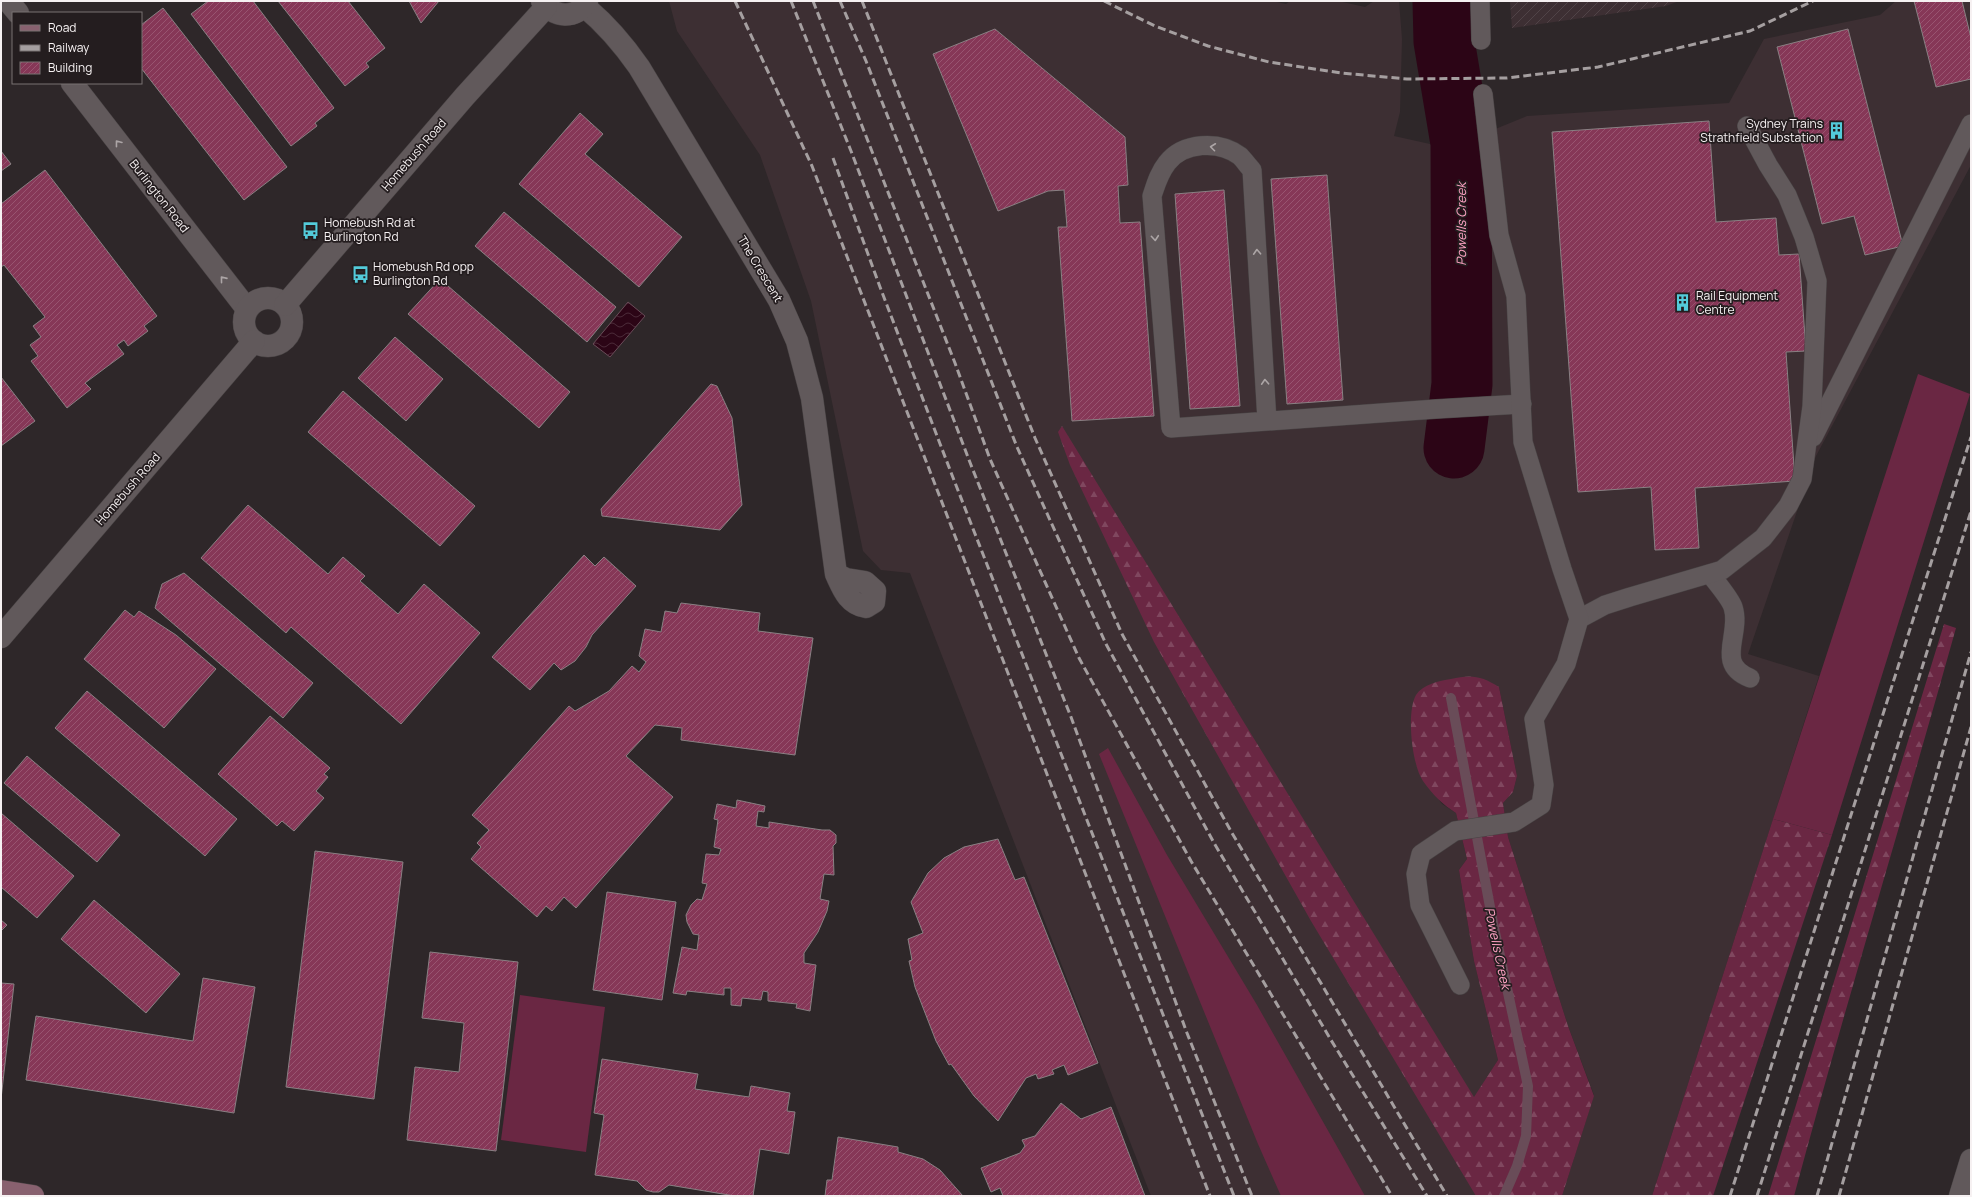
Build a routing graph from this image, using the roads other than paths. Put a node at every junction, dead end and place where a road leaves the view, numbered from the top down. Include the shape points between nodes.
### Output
1 (8, 1) edge
2 (1480, 1) edge
3 (544, 4) edge
4 (586, 4) edge
5 (17, 12) edge
6 (1481, 40) dead end
7 (73, 84) edge
8 (1483, 94) dead end
9 (1971, 124) edge
10 (1747, 126) dead end
11 (285, 305) junction
12 (247, 309) junction
13 (254, 341) junction
14 (1522, 404) junction
15 (1267, 421) junction
16 (1806, 450) junction
17 (836, 574) dead end
18 (1710, 574) junction
19 (1579, 619) junction
20 (1, 637) edge
21 (1750, 678) dead end
22 (1460, 985) dead end
23 (1971, 1160) edge
24 (1, 1191) edge
25 (33, 1196) edge
26 (1960, 1196) edge

1 - 5 street
2 - 6 lane
3 - 4 street via 553,12 565,15 577,12
3 - 11 street, Homebush Road
4 - 17 street, The Crescent via 620,40 639,67 779,300 797,341 812,398
12 -> 7 street, Burlington Road
8 - 14 lane via 1498,235 1516,296
9 - 16 lane
10 - 16 lane via 1787,195 1804,237 1817,281 1812,406
11 - 12 street via 265,298
11 - 13 street via 291,319 291,327 283,340 269,346
12 - 13 street via 244,323
13 - 20 street, Homebush Road
14 - 15 lane
14 - 19 lane via 1523,442
15 -> 15 lane via 1252,170 1240,156 1225,148 1201,145 1181,150 1167,162 1158,177 1152,196 1171,428
16 - 18 lane via 1802,479 1788,506 1763,538 1722,570
18 - 19 lane via 1605,605
18 - 21 lane via 1733,606 1731,661 1734,669
19 - 22 lane via 1566,664 1534,720 1544,785 1541,805 1514,822 1455,832 1421,854 1416,874 1420,905
23 - 26 street
24 - 25 main road

